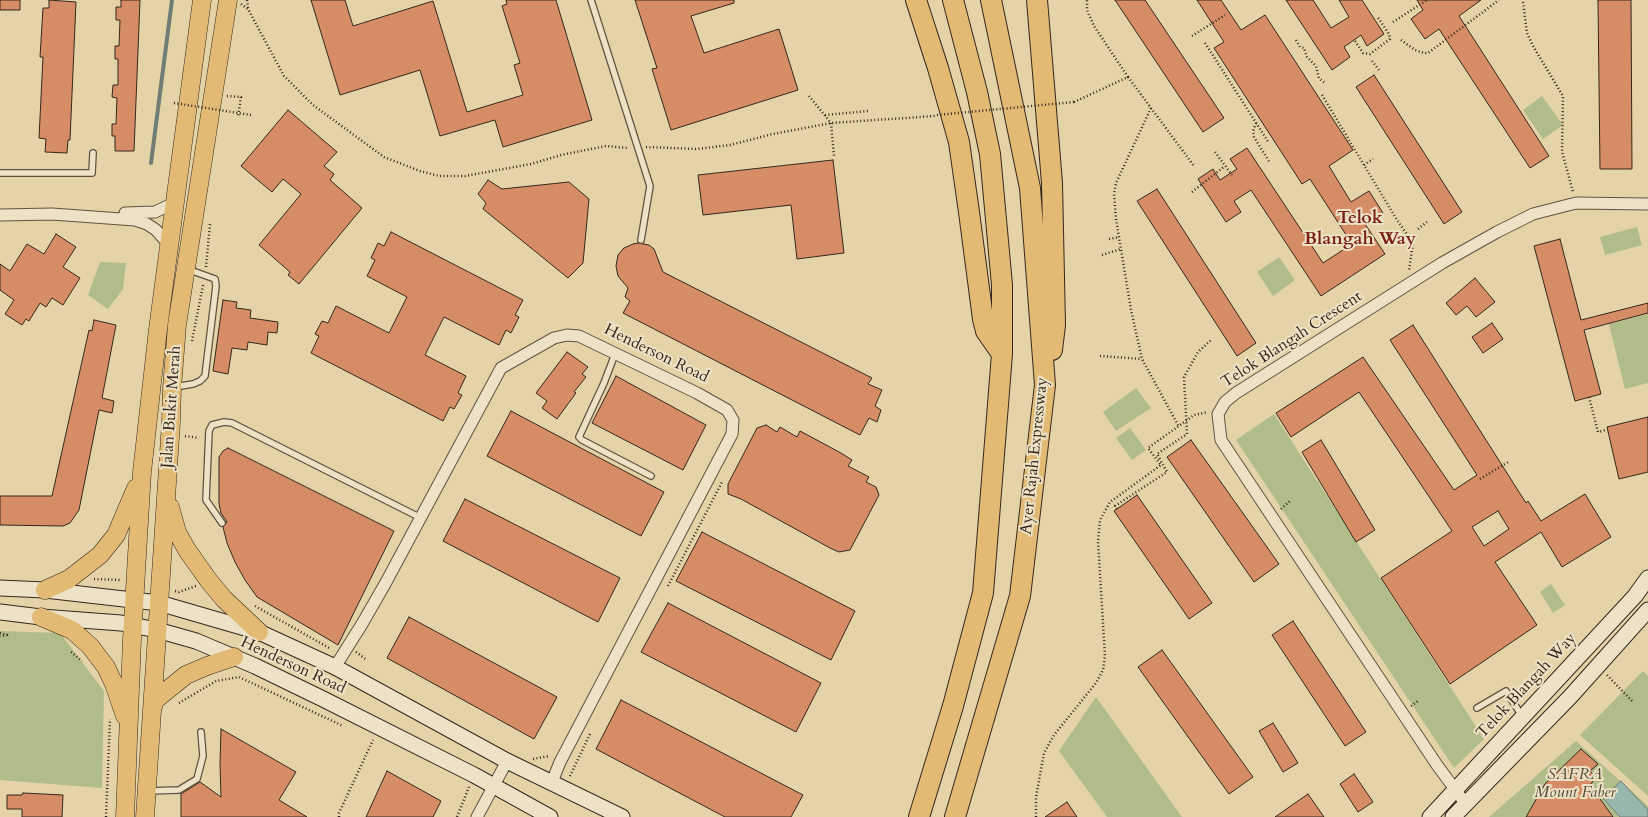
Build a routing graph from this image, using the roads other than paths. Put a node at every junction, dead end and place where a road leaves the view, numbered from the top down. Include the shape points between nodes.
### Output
1 (202, 0) edge
2 (228, 0) edge
3 (591, 0) edge
4 (916, 0) edge
5 (953, 0) edge
6 (991, 0) edge
7 (1037, 0) edge
8 (94, 152) dead end
9 (1, 172) edge
10 (176, 202) junction
11 (1648, 204) edge
12 (0, 207) edge
13 (0, 214) edge
14 (641, 240) dead end
15 (169, 246) junction
16 (185, 268) junction
17 (616, 354) junction
18 (1002, 354) junction
19 (1045, 385) junction
20 (172, 388) junction
21 (142, 472) junction
22 (651, 476) dead end
23 (166, 494) junction
24 (421, 518) junction
25 (222, 523) dead end
26 (1648, 578) edge
27 (0, 588) edge
28 (45, 590) junction
29 (134, 600) junction
30 (159, 603) junction
31 (1648, 610) edge
32 (0, 612) edge
33 (41, 617) junction
34 (134, 625) junction
35 (157, 630) junction
36 (259, 632) junction
37 (234, 657) junction
38 (335, 667) junction
39 (1477, 708) dead end
40 (152, 711) junction
41 (1522, 716) junction
42 (128, 726) junction
43 (201, 732) dead end
44 (507, 760) junction
45 (552, 782) junction
46 (492, 786) junction
47 (1455, 789) junction
48 (146, 791) junction
49 (1465, 803) junction
50 (125, 817) edge
51 (146, 817) edge
52 (477, 817) edge
53 (550, 817) edge
54 (622, 817) edge
55 (920, 817) edge
56 (954, 817) edge
57 (1430, 817) edge
58 (1453, 817) edge

1 - 10 main road, Jalan Bukit Merah
2 - 16 main road, Jalan Bukit Merah
3 - 14 lane via 650,186
4 - 18 highway via 958,142 983,320 986,331
5 - 18 highway via 990,154 1002,285
6 - 19 highway, Ayer Rajah Expressway via 1030,188
7 - 19 highway via 1052,184 1055,306 1050,370
8 - 9 lane via 92,173
10 - 12 street via 155,212 142,213
10 - 15 main road, Jalan Bukit Merah
11 - 47 street, Telok Blangah Crescent via 1576,203 1533,214 1442,263 1236,393 1218,414 1221,440
13 - 15 street via 135,220 156,230
15 - 21 main road, Jalan Bukit Merah
16 - 20 main road, Jalan Bukit Merah
16 - 20 lane via 217,282 205,376 193,384
17 - 22 lane via 579,437
17 - 24 street, Henderson Road via 579,336 567,335 554,338 501,368
17 - 45 street, Henderson Road via 727,410 733,420 732,434
18 - 55 highway via 983,592
19 - 56 highway, Ayer Rajah Expressway via 1020,596
20 - 23 main road, Jalan Bukit Merah
21 - 28 main road via 116,535 100,556 69,579
21 - 29 main road, Jalan Bukit Merah
23 - 30 main road, Jalan Bukit Merah
23 - 36 main road via 177,532 187,550 224,599
24 - 25 lane via 232,423 224,422 212,425 209,431 206,500
24 - 38 street, Henderson Road
26 - 41 main road, Telok Blangah Way
27 - 28 main road, Henderson Road
28 - 29 main road, Henderson Road
29 - 30 main road, Henderson Road
29 - 34 main road, Jalan Bukit Merah
30 - 35 main road, Jalan Bukit Merah
30 - 36 main road, Henderson Road
31 - 49 main road via 1570,697
32 - 33 main road, Henderson Road
33 - 34 main road, Henderson Road
33 - 42 main road via 72,630 94,650 114,684
34 - 35 main road, Henderson Road
34 - 42 main road, Jalan Bukit Merah
35 - 37 main road, Henderson Road via 196,641
35 - 40 main road, Jalan Bukit Merah
36 - 38 main road, Henderson Road
37 - 40 main road via 186,675 155,700
37 - 46 main road, Henderson Road
38 - 44 main road, Henderson Road
39 - 41 lane via 1506,691
40 - 48 main road, Jalan Bukit Merah
41 - 47 main road, Telok Blangah Way
42 - 50 main road, Jalan Bukit Merah
43 - 48 lane via 203,756 197,779 179,790
44 - 45 main road, Henderson Road
44 - 46 street
45 - 54 main road, Henderson Road
46 - 52 street
46 - 53 main road, Henderson Road
47 - 49 street, Telok Blangah Crescent
47 - 57 main road, Telok Blangah Way
48 - 51 main road, Jalan Bukit Merah
49 - 58 main road

